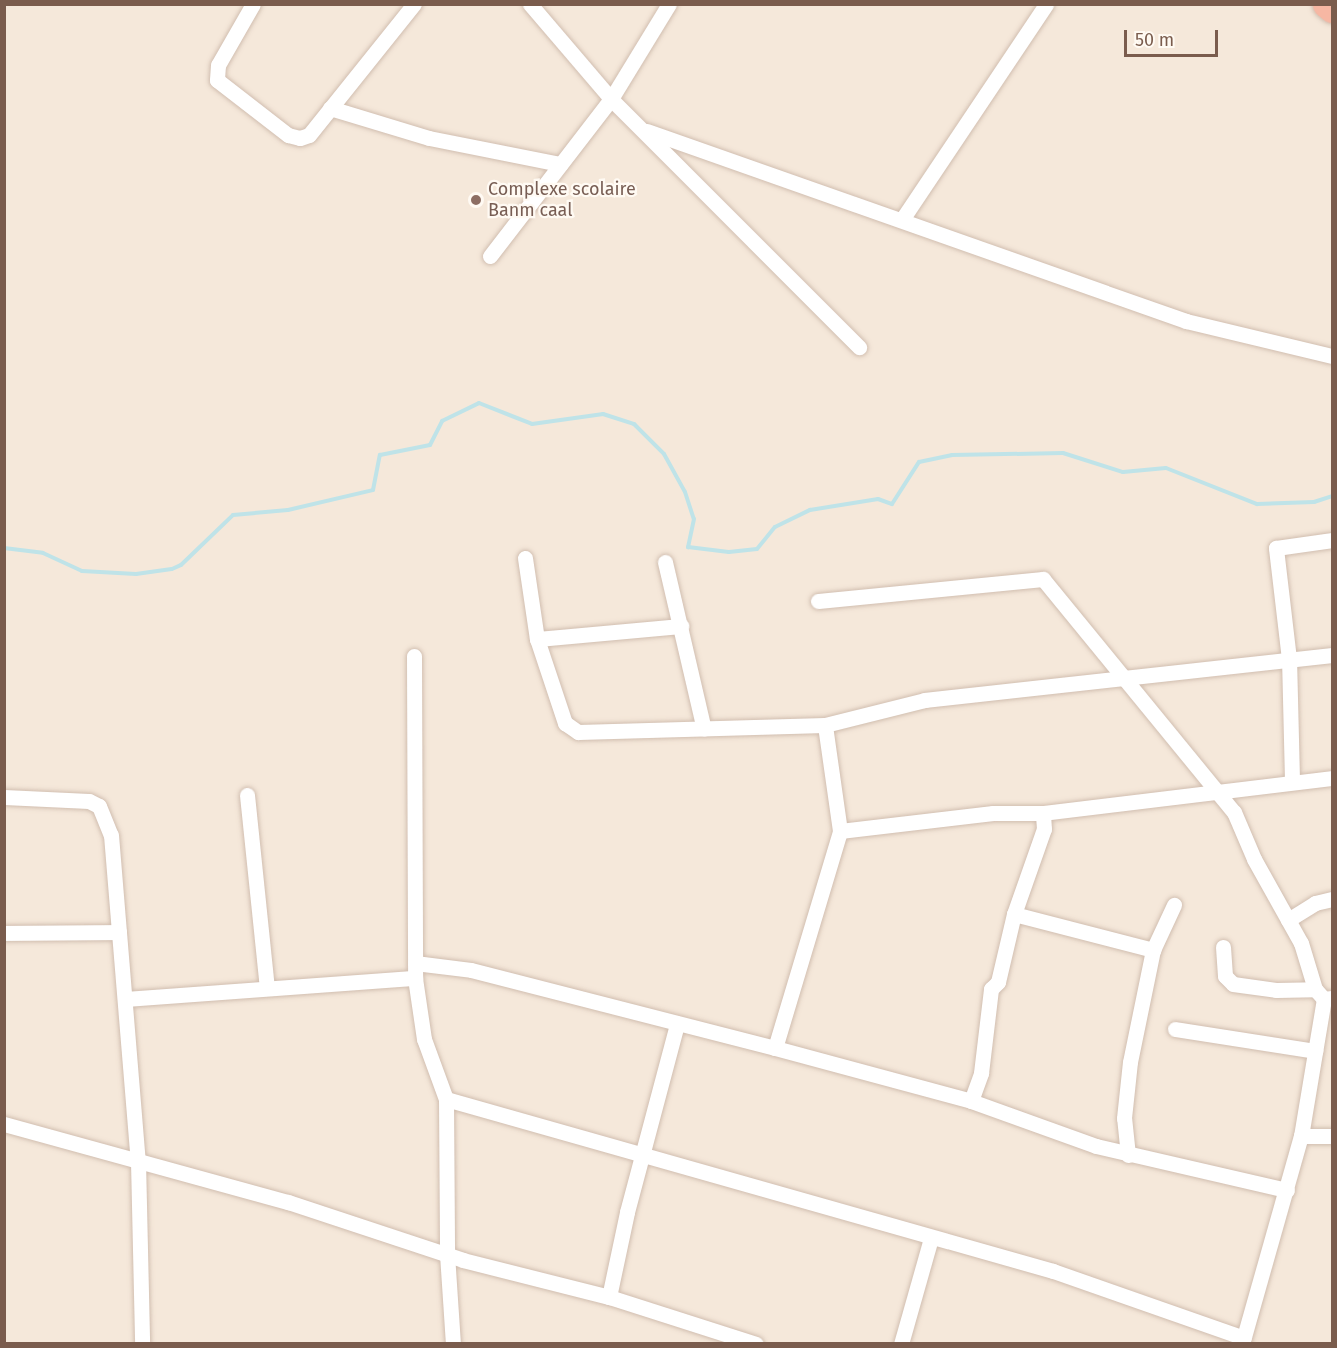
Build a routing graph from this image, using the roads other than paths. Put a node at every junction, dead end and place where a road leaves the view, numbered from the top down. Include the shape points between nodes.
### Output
1 (253, 4) edge
2 (414, 4) edge
3 (530, 4) edge
4 (669, 4) edge
5 (1046, 4) edge
6 (1326, 4) edge
7 (1332, 9) edge
8 (611, 99) junction
9 (330, 108) junction
10 (647, 131) junction
11 (560, 164) junction
12 (903, 219) junction
13 (490, 256) dead end
14 (859, 347) dead end
15 (1332, 356) edge
16 (1332, 540) edge
17 (525, 558) dead end
18 (665, 562) dead end
19 (818, 601) dead end
20 (681, 626) junction
21 (537, 639) junction
22 (1332, 655) edge
23 (414, 656) dead end
24 (1289, 659) junction
25 (1127, 680) junction
26 (825, 725) junction
27 (704, 729) junction
28 (1332, 778) edge
29 (1292, 780) junction
30 (1217, 789) junction
31 (247, 795) dead end
32 (4, 797) edge
33 (1043, 813) junction
34 (840, 831) junction
35 (1332, 899) edge
36 (1174, 905) dead end
37 (1014, 914) junction
38 (1288, 920) junction
39 (119, 932) junction
40 (4, 933) edge
41 (1223, 947) dead end
42 (1153, 950) junction
43 (415, 970) junction
44 (267, 987) junction
45 (1324, 995) edge
46 (126, 999) junction
47 (677, 1024) junction
48 (1174, 1029) dead end
49 (775, 1048) junction
50 (1316, 1051) junction
51 (446, 1099) junction
52 (971, 1101) junction
53 (4, 1124) edge
54 (1300, 1136) junction
55 (1332, 1136) edge
56 (642, 1152) junction
57 (1128, 1155) junction
58 (138, 1161) junction
59 (1287, 1190) junction
60 (931, 1238) junction
61 (447, 1254) junction
62 (609, 1298) junction
63 (1243, 1341) edge
64 (142, 1344) edge
65 (453, 1344) edge
66 (756, 1344) edge
67 (901, 1344) edge

1 - 9 street via 218,65 217,80 288,135 300,138 309,135
2 - 9 street
3 - 8 street
4 - 8 street
5 - 12 street
6 - 7 highway
8 - 10 street
8 - 11 street
9 - 11 street via 421,136
10 - 12 street
10 - 14 street
11 - 13 street
12 - 15 street via 1186,321
16 - 24 street via 1276,548
17 - 21 street
18 - 20 street
19 - 25 street via 1043,579
20 - 21 street
20 - 27 street
21 - 27 street via 565,723 571,730
22 - 24 street
23 - 43 street
24 - 25 street
24 - 29 street
25 - 26 street via 925,700
25 - 30 street
26 - 27 street
26 - 34 street
28 - 29 street
29 - 30 street
30 - 33 street
30 - 38 street via 1244,830 1254,859
31 - 44 street
32 - 39 street via 77,798 99,806 111,835
33 - 34 street via 993,813
33 - 37 street via 1044,829
34 - 49 street
35 - 38 street via 1315,903
36 - 42 street
37 - 42 street
37 - 52 street via 998,982 991,989 981,1072
38 - 45 street
39 - 40 street
39 - 46 street
41 - 45 street via 1225,976 1233,984
42 - 57 street via 1130,1062 1124,1118
43 - 44 street
43 - 47 street via 471,970
43 - 51 street via 423,1033
44 - 46 street
45 - 50 street
46 - 58 street
47 - 49 street
47 - 56 street
48 - 50 street
49 - 52 street
50 - 54 street
51 - 56 street
51 - 61 street
52 - 57 street
53 - 58 street
54 - 55 street
54 - 59 street
56 - 60 street
56 - 62 street
57 - 59 street
58 - 61 street via 288,1203
58 - 64 street
59 - 63 street
60 - 63 street via 1053,1271
60 - 67 street
61 - 62 street
61 - 65 street
62 - 66 street

